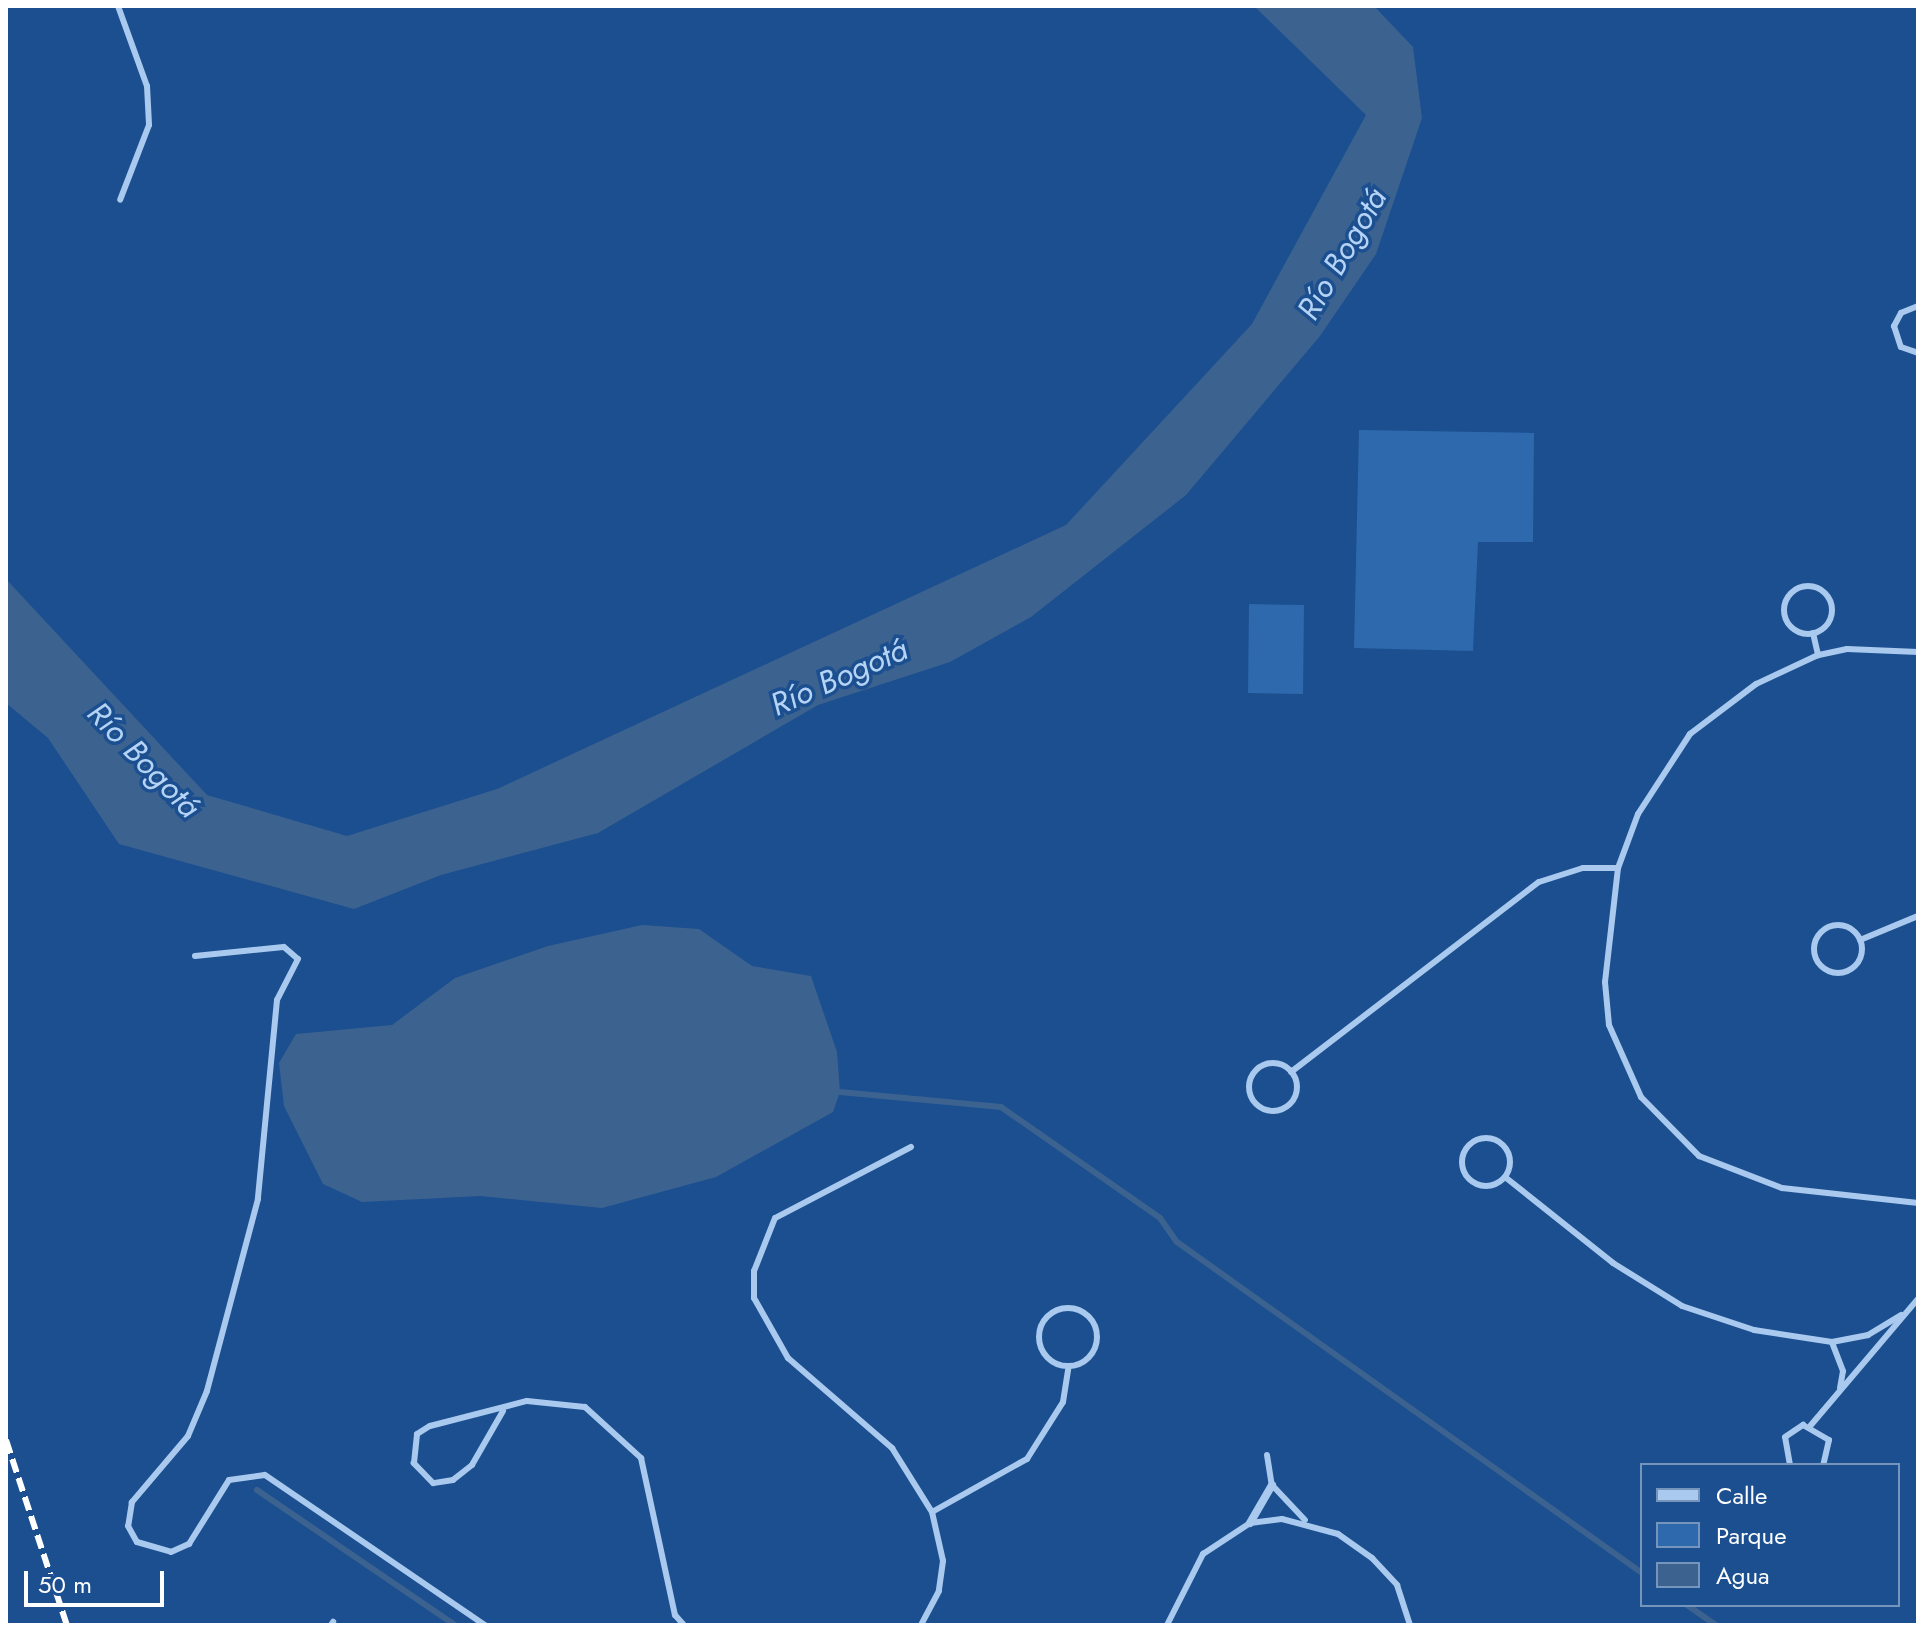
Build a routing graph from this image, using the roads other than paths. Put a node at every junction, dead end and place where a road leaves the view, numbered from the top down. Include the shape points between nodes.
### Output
1 (118, 6) edge
2 (120, 200) dead end
3 (1918, 306) edge
4 (1918, 353) edge
5 (1813, 633) junction
6 (1918, 652) edge
7 (1818, 655) junction
8 (1618, 868) junction
9 (1918, 916) edge
10 (1860, 940) junction
11 (195, 956) dead end
12 (1291, 1072) junction
13 (911, 1147) dead end
14 (1505, 1177) junction
15 (1918, 1203) edge
16 (1915, 1302) edge
17 (1832, 1342) junction
18 (1069, 1366) junction
19 (1840, 1390) junction
20 (503, 1411) junction
21 (1811, 1425) junction
22 (1267, 1455) dead end
23 (1790, 1463) edge
24 (1823, 1463) edge
25 (1272, 1485) junction
26 (932, 1512) junction
27 (1305, 1520) junction
28 (1250, 1523) junction
29 (485, 1625) edge
30 (684, 1625) edge
31 (921, 1625) edge
32 (1167, 1625) edge
33 (1410, 1625) edge

1 - 2 lane via 147,86 149,125
3 - 4 lane via 1901,313 1894,326 1901,347
5 - 5 lane via 1830,618 1830,601 1804,586 1786,599 1784,614 1797,631
5 - 7 lane
6 - 7 lane
7 - 8 lane via 1756,684 1690,734 1638,814
8 - 12 lane via 1583,868 1539,882
8 - 15 lane via 1606,928 1609,1025 1641,1097 1666,1127 1738,1176 1782,1188
9 - 10 lane
10 - 10 lane via 1842,925 1827,928 1816,938 1816,960 1834,973 1850,969
11 - 29 lane via 284,947 298,959 277,1000 258,1199 207,1391 188,1436 132,1502 128,1526 137,1542 171,1552 189,1544 229,1480 265,1475
12 - 12 lane via 1262,1066 1249,1084 1252,1099 1270,1111 1286,1107 1297,1087
13 - 26 lane via 775,1218 758,1246 754,1298 788,1358 892,1448
14 - 14 lane via 1510,1162 1504,1147 1490,1139 1469,1146 1462,1166 1469,1180 1491,1186
14 - 17 lane via 1613,1263 1682,1306 1754,1330
16 - 17 lane via 1868,1335
16 - 19 lane
17 - 19 lane via 1843,1371
18 - 18 lane via 1085,1361 1097,1339 1093,1322 1071,1308 1047,1317 1039,1341 1046,1356
18 - 26 lane via 1063,1402 1027,1459
19 - 21 lane
20 - 20 lane via 430,1426 417,1434 414,1463 433,1483 453,1480 472,1465
20 - 30 lane via 557,1400 585,1407 627,1441 649,1477 675,1615
21 - 23 lane via 1785,1437
21 - 24 lane via 1829,1440
22 - 25 lane
25 - 27 lane
25 - 28 street
26 - 31 lane via 943,1561 939,1591
27 - 28 lane
27 - 33 lane via 1372,1558 1397,1585
28 - 32 lane via 1203,1554

